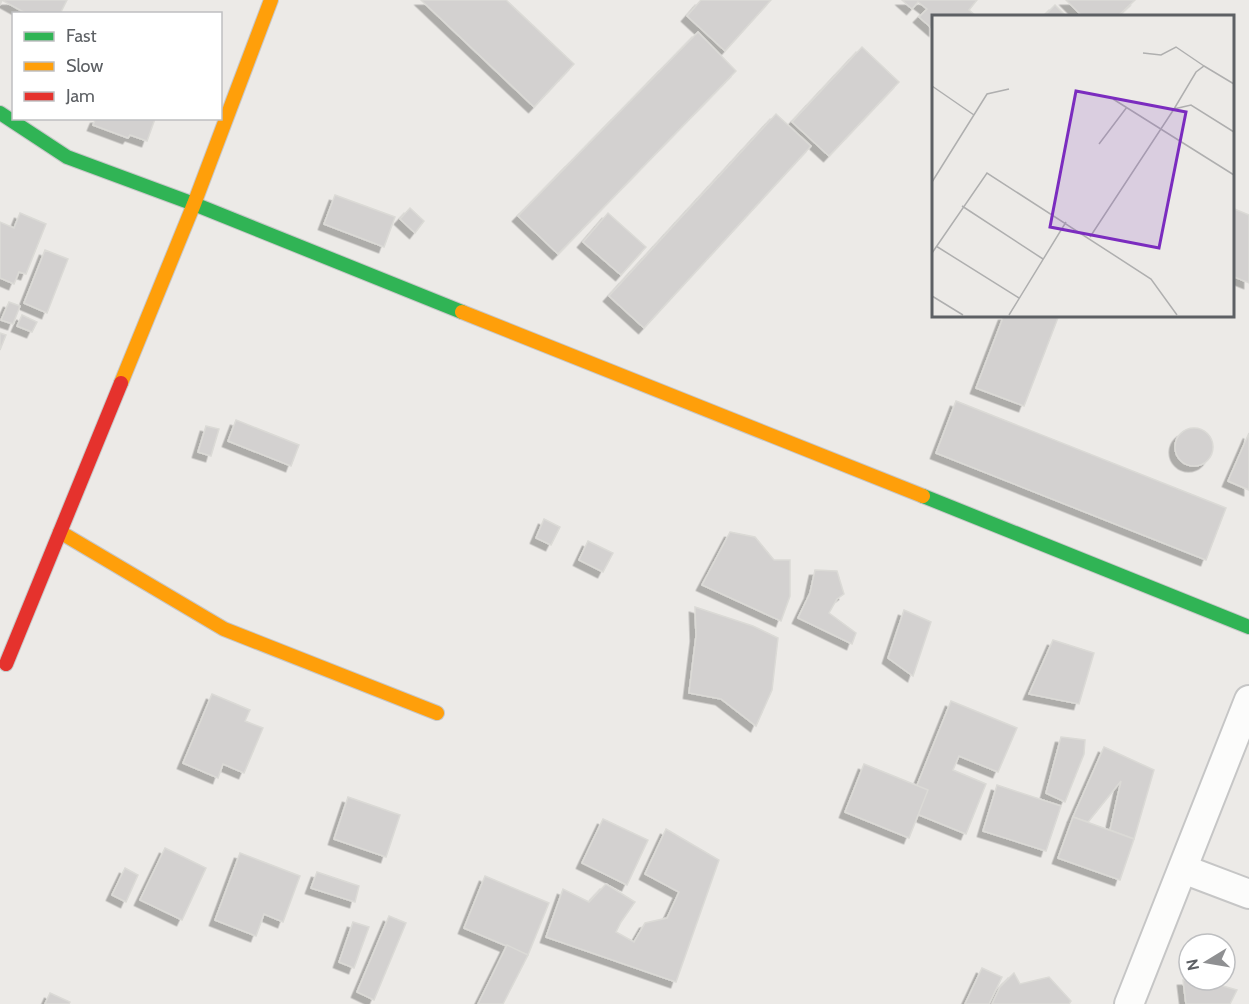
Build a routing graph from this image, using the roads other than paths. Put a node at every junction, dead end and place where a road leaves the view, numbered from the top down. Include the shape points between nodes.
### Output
1 (271, 0) edge
2 (0, 113) edge
3 (194, 204) junction
4 (60, 532) junction
5 (1249, 627) edge
6 (6, 664) dead end
7 (1249, 700) edge
8 (437, 713) dead end
9 (1182, 868) junction
10 (1249, 894) edge
11 (1129, 1004) edge

1 - 3 street
2 - 3 street via 67,157
3 - 4 street
3 - 5 street
4 - 6 street
4 - 8 street via 224,629
7 - 9 street
9 - 10 street
9 - 11 street

